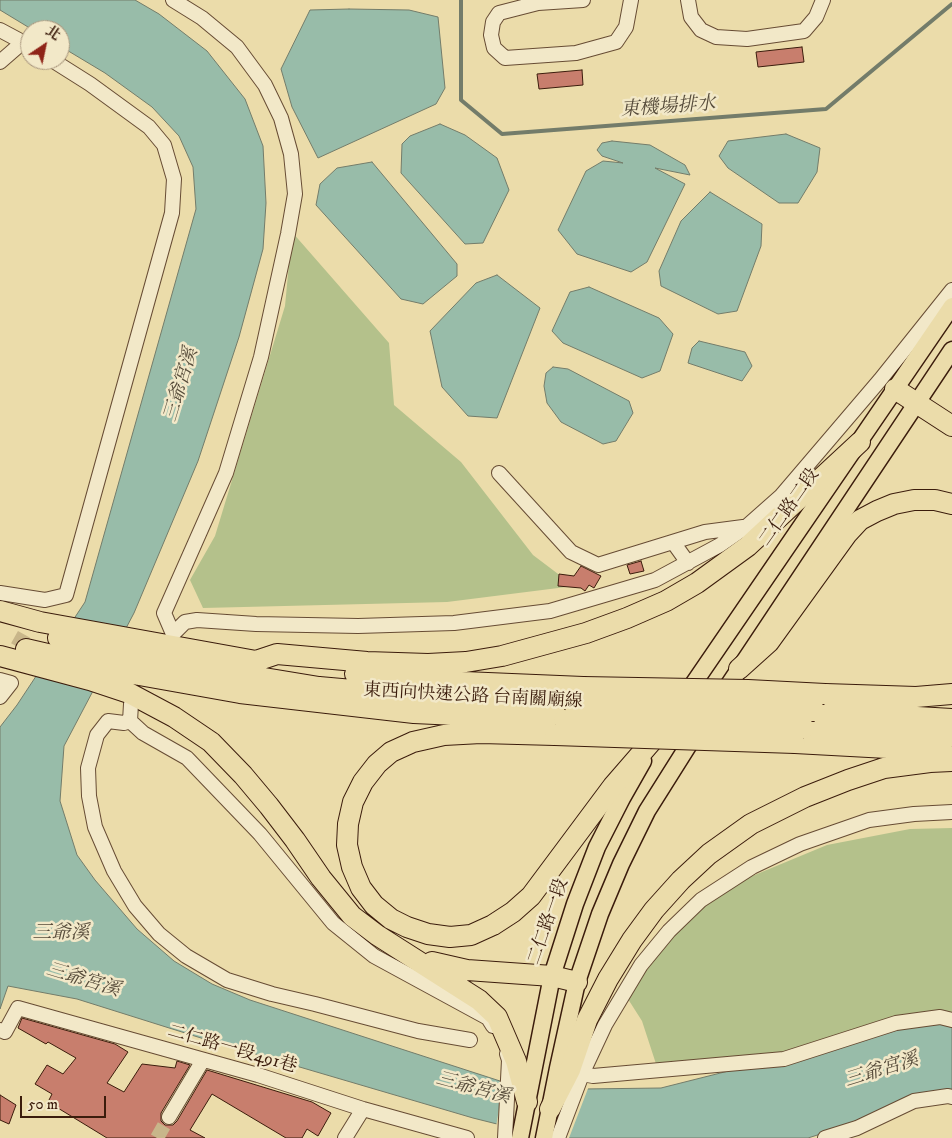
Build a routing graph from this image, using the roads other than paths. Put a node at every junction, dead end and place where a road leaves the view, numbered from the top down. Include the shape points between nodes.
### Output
1 (173, 0) edge
2 (583, 0) edge
3 (631, 0) edge
4 (688, 0) edge
5 (822, 0) edge
6 (538, 2) edge
7 (0, 30) edge
8 (20, 40) edge
9 (20, 49) edge
10 (0, 62) edge
11 (68, 70) edge
12 (952, 290) edge
13 (952, 306) edge
14 (952, 350) edge
15 (896, 389) junction
16 (916, 403) junction
17 (952, 426) edge
18 (860, 442) junction
19 (499, 473) dead end
20 (952, 504) edge
21 (746, 527) junction
22 (672, 542) junction
23 (688, 563) junction
24 (0, 593) edge
25 (45, 600) junction
26 (0, 611) edge
27 (0, 624) edge
28 (0, 643) edge
29 (20, 647) edge
30 (256, 661) junction
31 (147, 668) junction
32 (739, 669) junction
33 (0, 680) tunnel mouth
34 (952, 694) edge
35 (0, 697) edge
36 (569, 712) junction
37 (952, 719) edge
38 (130, 721) junction
39 (659, 733) junction
40 (800, 736) junction
41 (952, 736) edge
42 (952, 751) edge
43 (952, 762) edge
44 (952, 812) edge
45 (406, 953) junction
46 (552, 976) junction
47 (577, 982) junction
48 (952, 1020) edge
49 (0, 1030) edge
50 (470, 1040) dead end
51 (204, 1060) junction
52 (520, 1061) junction
53 (577, 1072) junction
54 (952, 1098) edge
55 (527, 1102) joint
56 (363, 1109) junction
57 (550, 1109) joint
58 (169, 1117) tunnel mouth
59 (345, 1138) edge
60 (467, 1138) edge
61 (505, 1138) edge
62 (520, 1138) edge
63 (544, 1138) edge
64 (558, 1138) edge
65 (824, 1138) edge

1 - 31 street via 202,18 237,47 265,85 281,118 291,154 295,194 261,357 226,473 164,613
2 - 6 street
3 - 6 street via 626,27 616,42 576,53 505,58 494,48 490,35 492,22 499,13
4 - 5 street via 691,17 701,30 716,37 747,39 804,31 816,17
7 - 8 street
9 - 10 street
11 - 25 street via 149,127 164,146 174,179 172,214 66,595
12 - 21 street via 781,496
13 - 15 main road, 二仁路二段
14 - 16 main road
15 - 16 highway
15 - 18 main road, 二仁路二段
16 - 17 highway
16 - 32 main road
18 - 30 highway via 748,546 697,582 666,601 586,634 466,662 375,662 277,654
18 - 39 main road, 二仁路二段
19 - 22 street via 571,552 598,565
20 - 32 highway via 914,500 894,504 860,520 846,534 769,642
21 - 22 street via 705,532
21 - 23 street
22 - 23 street
23 - 31 street via 654,580 550,611 454,623 358,626 185,622
24 - 25 street
25 - 29 street
26 - 29 highway
27 - 29 highway, 東西向快速公路 台南關廟線
28 - 29 highway, 東西向快速公路 台南關廟線
29 - 31 highway, 東西向快速公路 台南關廟線
29 - 31 highway via 90,680
30 - 31 highway
30 - 36 highway via 324,671 440,681
31 - 36 highway, 東西向快速公路 台南關廟線
31 - 38 street
31 - 45 highway via 174,717 211,742 243,775 352,916
32 - 47 main road via 647,811 600,914
33 - 35 street via 11,683
34 - 36 highway, bridge via 916,697 748,690
36 - 37 highway, 東西向快速公路 台南關廟線, bridge via 814,711
36 - 39 highway via 481,733 444,735 413,742 391,752 377,764 363,782 354,802 347,845 361,888 374,906 391,919 428,934 450,937 471,934 493,925 531,896 613,786
36 - 40 highway, 東西向快速公路 台南關廟線, bridge
38 - 50 street via 108,721 97,734 88,768 89,796 94,827 114,871 135,906 159,934 186,956 228,980 418,1031
38 - 52 street via 143,733 187,758 260,834 334,923 374,956 488,1018 501,1040
39 - 46 main road, 二仁路一段 via 597,847
40 - 41 highway, 東西向快速公路 台南關廟線
40 - 42 highway
43 - 53 highway via 884,768 848,780 751,824 709,854 665,898 632,940 608,979 587,1020
44 - 53 street via 869,820 800,844 752,867 702,900 669,930 641,965
45 - 46 highway via 467,970
45 - 52 highway via 479,1000 497,1017
46 - 47 highway
46 - 52 main road, 二仁路一段
47 - 53 main road
48 - 53 street via 940,1017 896,1024 784,1059
49 - 51 street, 二仁路一段491巷 via 4,1032 18,1008
51 - 56 street, 二仁路一段491巷
51 - 58 street
52 - 55 highway
52 - 61 street
53 - 57 highway
53 - 64 street
54 - 65 street via 914,1101 857,1128
55 - 62 main road
56 - 59 street
56 - 60 street, 二仁路一段491巷
57 - 63 main road

